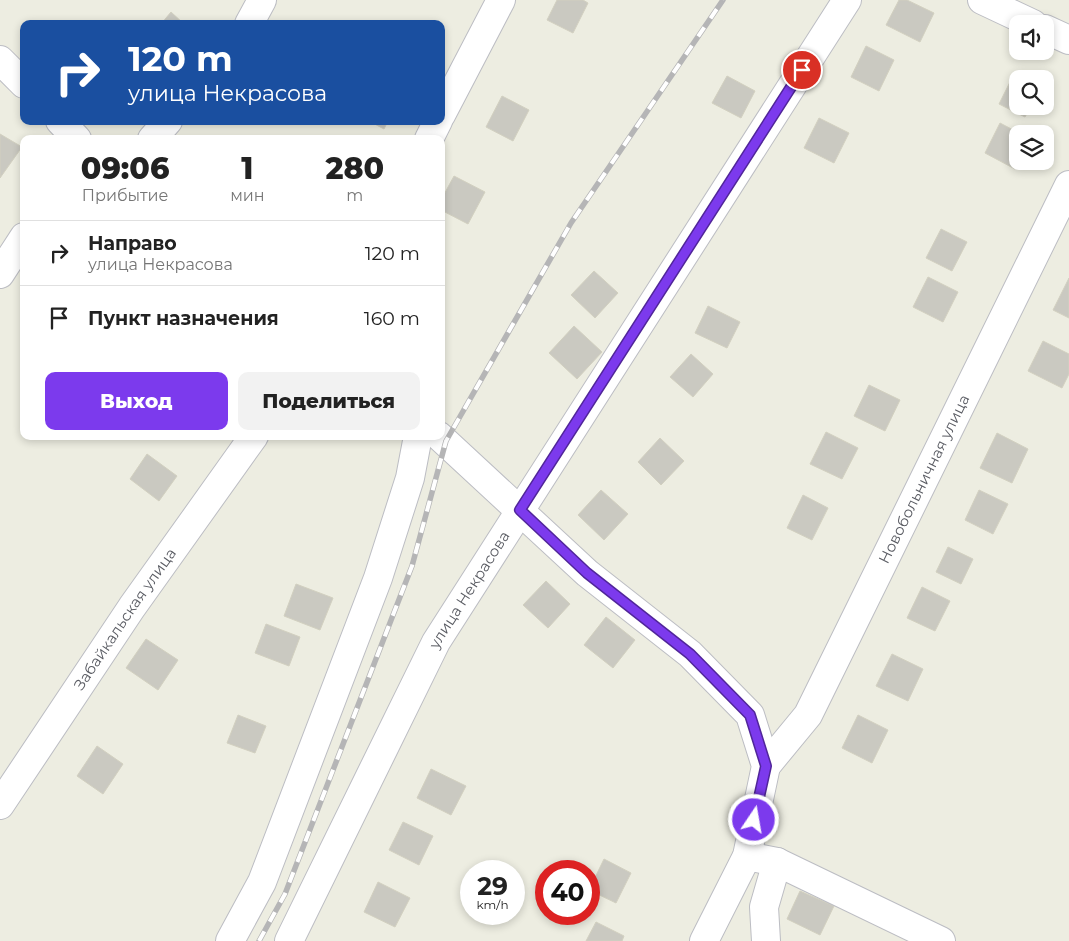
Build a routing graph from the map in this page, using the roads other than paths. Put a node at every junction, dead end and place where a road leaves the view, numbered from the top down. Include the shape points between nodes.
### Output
1 (262, 0) edge
2 (500, 0) edge
3 (982, 0) edge
4 (845, 2) edge
5 (1014, 15) edge
6 (251, 20) edge
7 (1054, 33) edge
8 (1069, 40) edge
9 (0, 60) edge
10 (20, 80) edge
11 (445, 106) edge
12 (64, 125) edge
13 (164, 125) edge
14 (73, 135) edge
15 (156, 135) edge
16 (1069, 186) edge
17 (20, 243) edge
18 (0, 274) edge
19 (251, 440) edge
20 (417, 440) edge
21 (443, 440) edge
22 (520, 510) junction
23 (766, 766) junction
24 (0, 805) edge
25 (747, 856) junction
26 (777, 862) junction
27 (230, 941) edge
28 (289, 941) edge
29 (704, 941) edge
30 (766, 941) edge
31 (941, 941) edge

1 - 6 street
2 - 11 street
3 - 5 street
4 - 22 street, улица Некрасова
7 - 8 street
9 - 10 street
12 - 14 street
13 - 15 street
16 - 23 street, Новобольничная улица via 808,715
17 - 18 street
19 - 24 street, Забайкальская улица via 132,607
20 - 27 street via 410,478 378,578 262,882
21 - 22 street
22 - 23 street via 587,573 690,654 750,715
22 - 28 street, улица Некрасова via 436,642
23 - 25 street
25 - 26 street
25 - 29 street
26 - 30 street via 764,907
26 - 31 street

